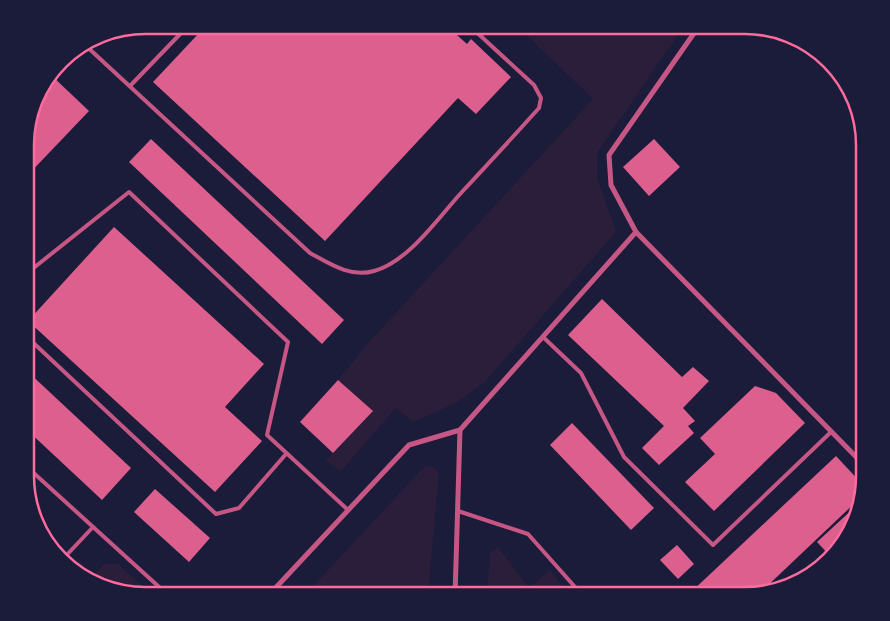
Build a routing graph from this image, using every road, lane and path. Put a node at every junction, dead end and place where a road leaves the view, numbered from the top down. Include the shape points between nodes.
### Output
1 (180, 34) edge
2 (479, 34) edge
3 (693, 34) edge
4 (89, 49) edge
5 (130, 86) junction
6 (636, 232) junction
7 (34, 268) edge
8 (543, 337) junction
9 (34, 343) edge
10 (460, 430) junction
11 (831, 432) junction
12 (286, 454) junction
13 (856, 457) edge
14 (34, 473) edge
15 (348, 510) junction
16 (458, 511) junction
17 (93, 527) junction
18 (66, 555) edge
19 (159, 587) edge
20 (276, 587) edge
21 (455, 587) edge
22 (576, 587) edge

1 - 5 lane
2 - 5 lane via 534,85 541,98 539,108 418,241 394,262 358,274 335,268 310,253
3 - 6 street via 609,155 611,185
4 - 5 lane
6 - 8 street
6 - 11 street
7 - 12 lane via 129,192 288,342 267,435
8 - 10 street
8 - 11 lane via 582,373 624,456 712,545
9 - 12 lane via 216,514 239,508
10 - 15 street via 409,445
10 - 16 street
11 - 13 street
12 - 15 lane
14 - 17 lane
15 - 20 street
16 - 21 street
16 - 22 lane via 528,534
17 - 18 lane
17 - 19 lane

